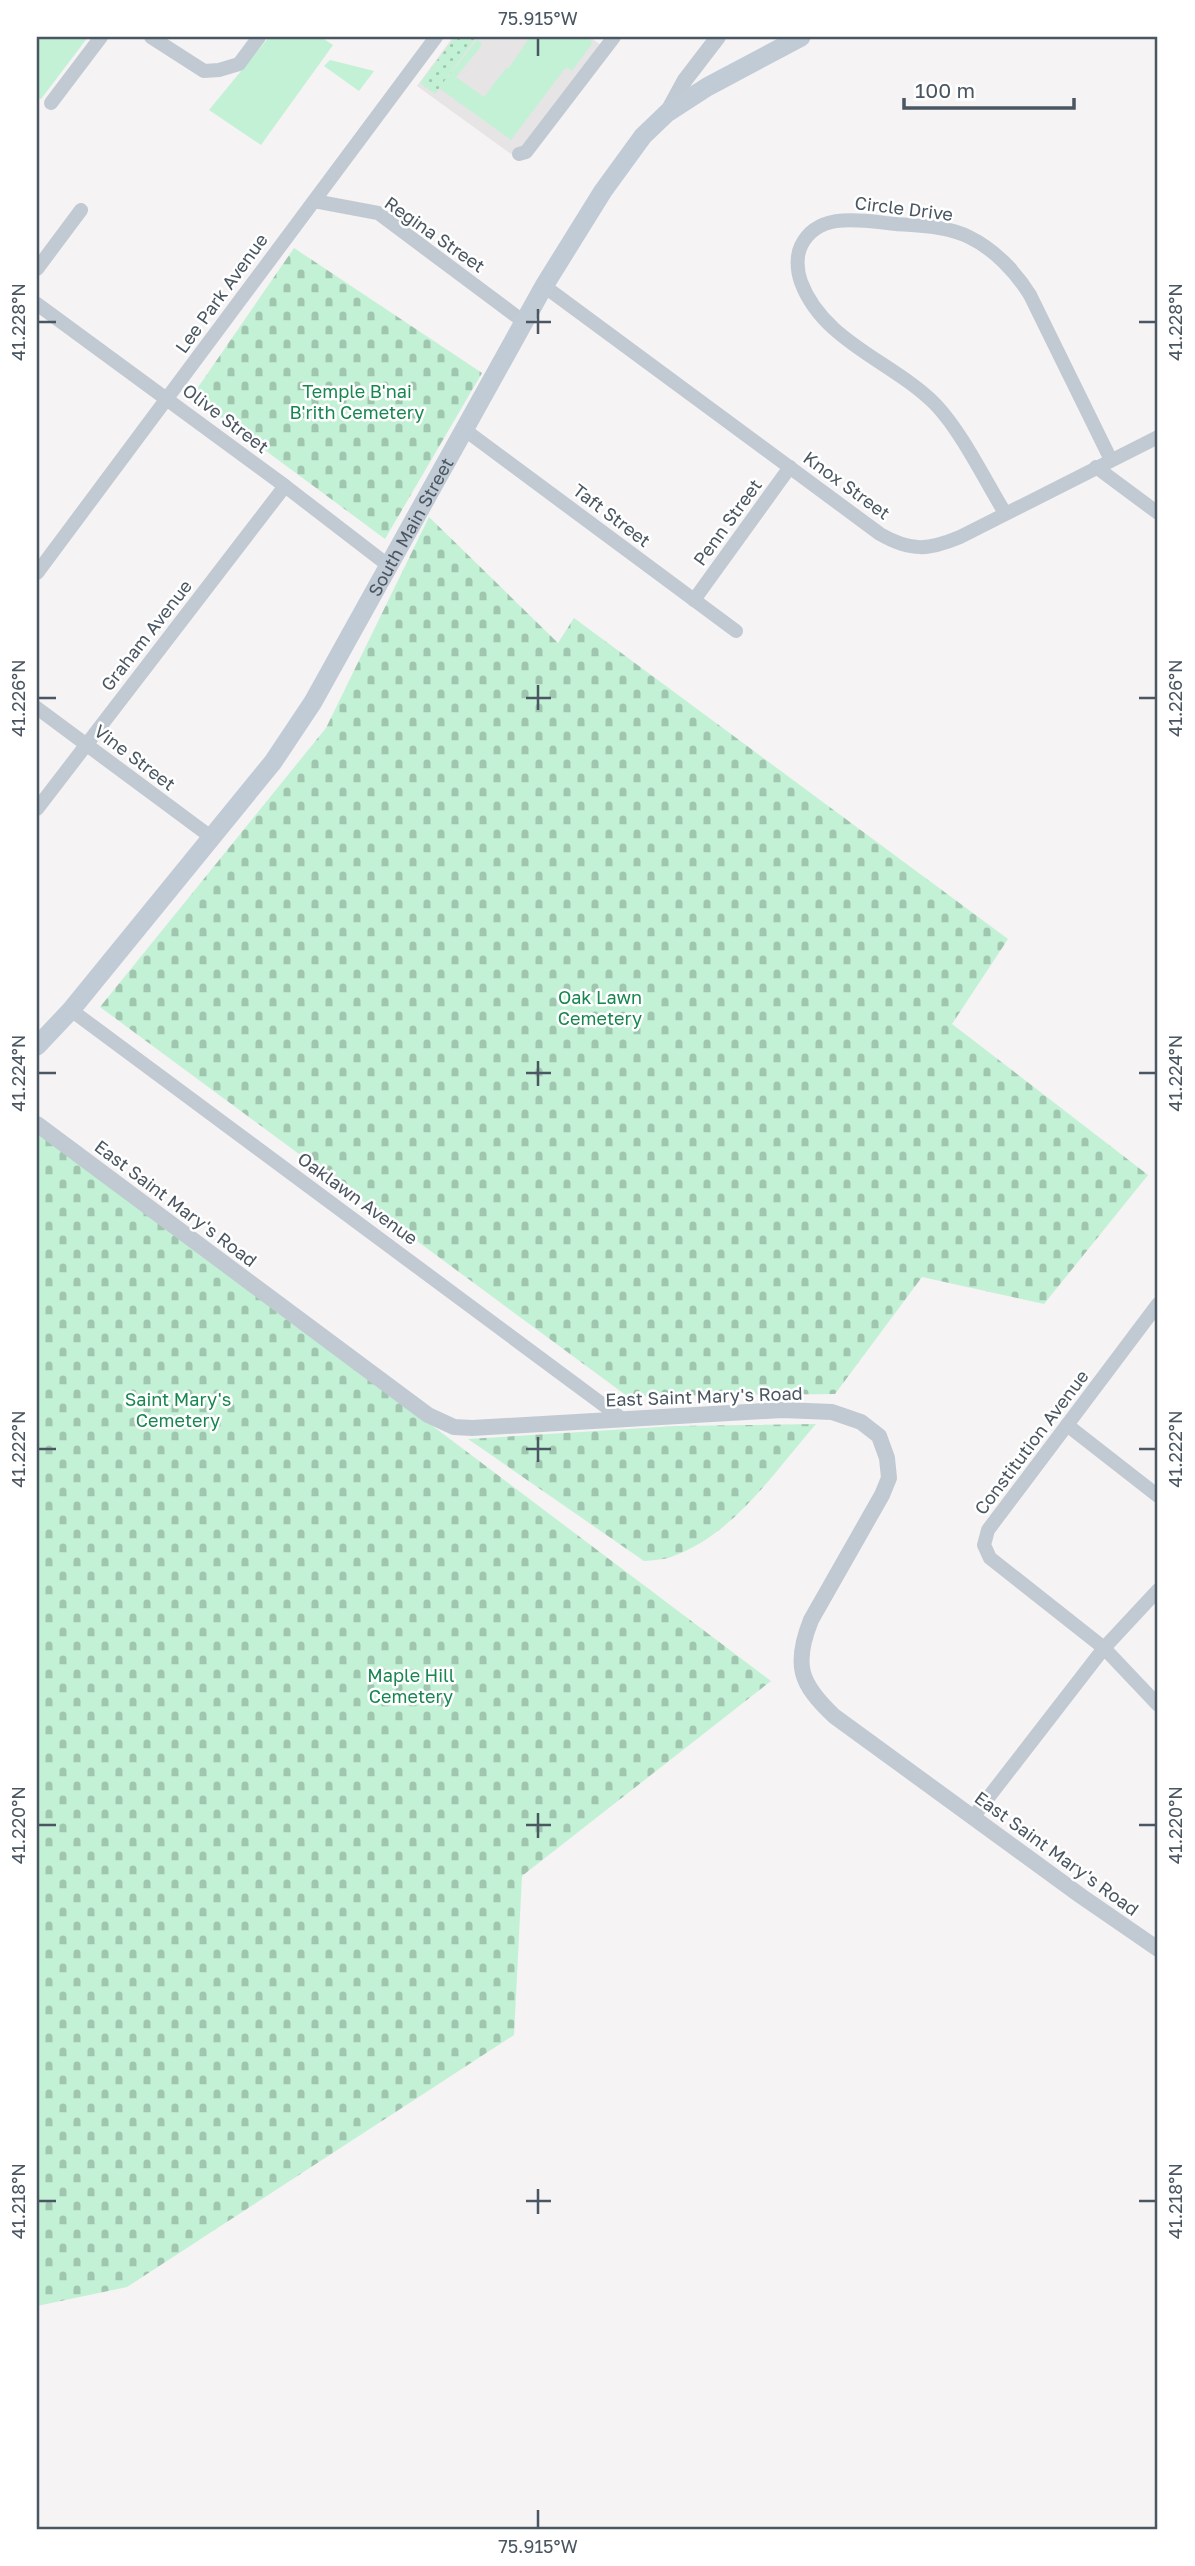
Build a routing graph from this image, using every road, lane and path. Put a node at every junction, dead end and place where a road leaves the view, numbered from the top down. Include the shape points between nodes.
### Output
1 (101, 37) edge
2 (151, 37) edge
3 (260, 37) edge
4 (436, 37) edge
5 (614, 37) edge
6 (718, 37) edge
7 (801, 37) edge
8 (51, 103) dead end
9 (667, 113) junction
10 (519, 154) dead end
11 (314, 201) junction
12 (81, 210) dead end
13 (37, 269) edge
14 (544, 286) junction
15 (37, 304) edge
16 (524, 322) junction
17 (167, 398) junction
18 (464, 430) junction
19 (1158, 437) edge
20 (1111, 460) junction
21 (790, 467) junction
22 (1096, 467) junction
23 (285, 486) junction
24 (1005, 513) junction
25 (1158, 513) edge
26 (389, 566) junction
27 (37, 573) edge
28 (694, 600) junction
29 (736, 631) dead end
30 (37, 708) edge
31 (85, 744) junction
32 (37, 809) edge
33 (211, 837) junction
34 (71, 1010) junction
35 (37, 1046) edge
36 (37, 1124) edge
37 (1158, 1304) edge
38 (621, 1418) junction
39 (1067, 1425) junction
40 (1158, 1496) edge
41 (1158, 1590) edge
42 (1104, 1648) junction
43 (1158, 1705) edge
44 (974, 1816) junction
45 (1158, 1949) edge

1 - 8 street
2 - 3 street via 204,71 239,64
4 - 11 street, Lee Park Avenue
5 - 10 street via 526,152
6 - 9 street
7 - 9 main road, South Main Street
9 - 14 main road, South Main Street via 643,136 603,191
11 - 16 street, Regina Street via 378,213
11 - 17 street, Lee Park Avenue
12 - 13 street
14 - 16 main road, South Main Street
14 - 21 street, Knox Street
15 - 17 street, Olive Street
16 - 18 main road, South Main Street
17 - 23 street, Olive Street
17 - 27 street, Lee Park Avenue
18 - 26 main road, South Main Street
18 - 28 street, Taft Street
19 - 20 street, Knox Street
20 - 22 street, Knox Street
20 - 24 street, Circle Drive via 1026,289 993,253 947,229 858,220 822,224 805,237 798,251 801,282 812,304 827,323 938,407
21 - 24 street, Knox Street via 880,534 908,547 941,545
21 - 28 street, Penn Street
22 - 24 street, Knox Street
22 - 25 street
23 - 26 street, Olive Street
23 - 31 street, Graham Avenue
26 - 33 main road, South Main Street via 313,702 273,762
28 - 29 street, Taft Street
30 - 31 street, Vine Street
31 - 32 street, Graham Avenue
31 - 33 street, Vine Street
33 - 34 main road, South Main Street
34 - 35 main road, South Main Street
34 - 38 street, Oaklawn Avenue
36 - 38 street, East Saint Mary's Road via 440,1422 472,1428
37 - 39 street, Constitution Avenue
38 - 44 street, East Saint Mary's Road via 832,1412 861,1422 879,1436 888,1478 811,1620 803,1647 802,1675 816,1699 834,1716
39 - 40 street
39 - 42 street, Constitution Avenue via 988,1530 984,1545 990,1558
41 - 42 street
42 - 43 street
42 - 44 street
44 - 45 street, East Saint Mary's Road

